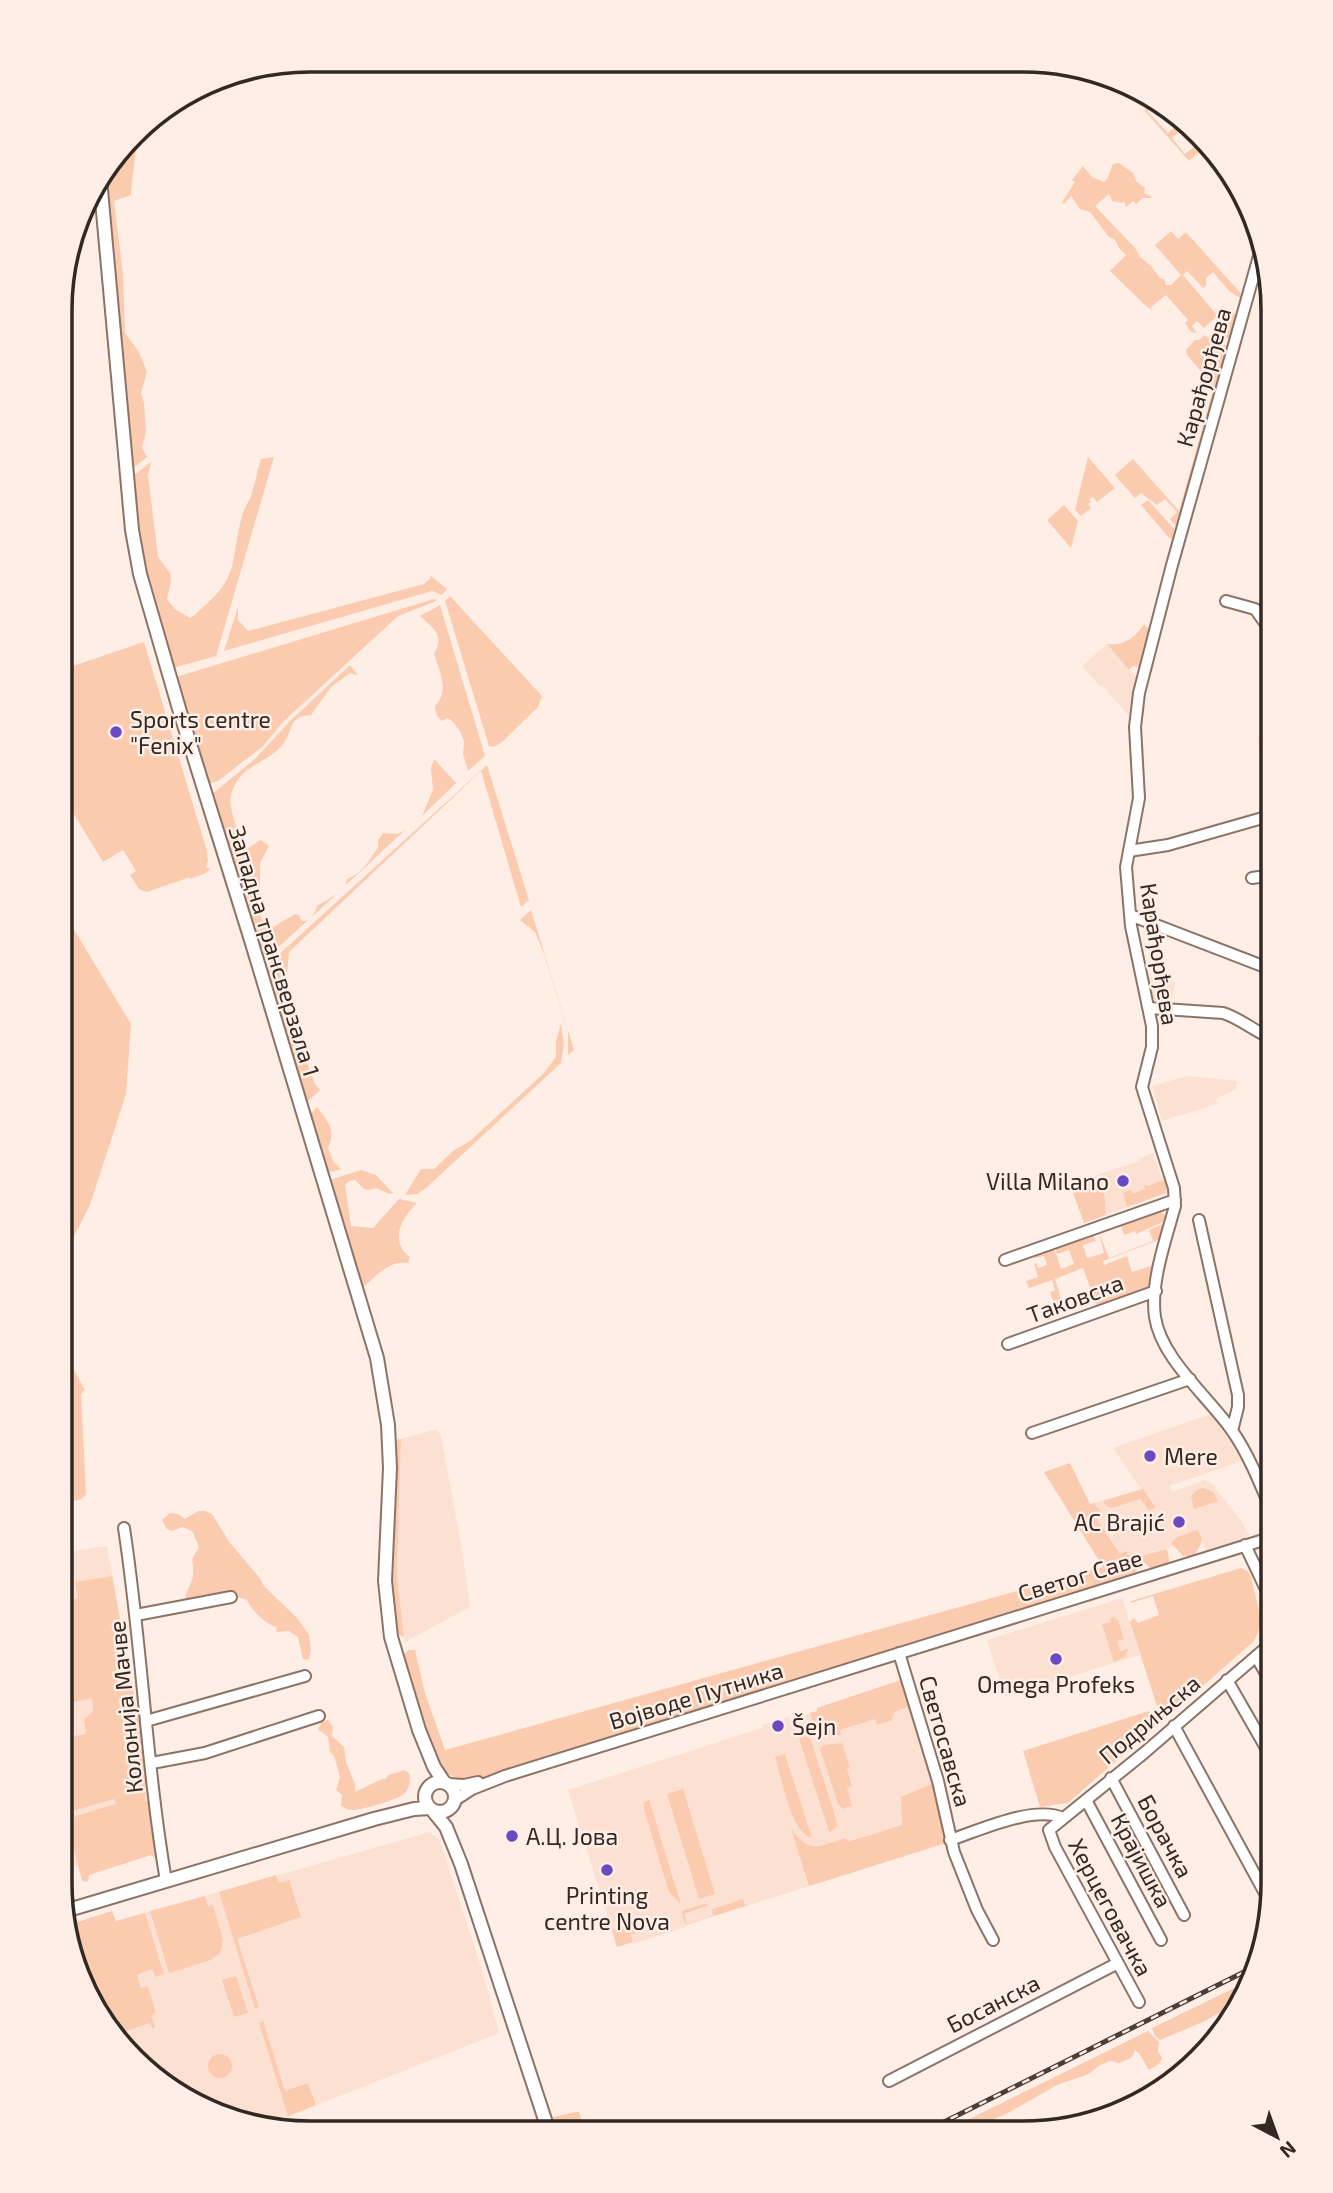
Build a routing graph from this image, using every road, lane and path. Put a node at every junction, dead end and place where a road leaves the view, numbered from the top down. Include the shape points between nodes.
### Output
1 (102, 196) edge
2 (1257, 263) edge
3 (1226, 601) dead end
4 (1261, 617) edge
5 (1261, 818) edge
6 (1129, 850) junction
7 (1261, 877) edge
8 (1252, 878) dead end
9 (1130, 915) junction
10 (1261, 965) edge
11 (1149, 1008) junction
12 (1261, 1033) edge
13 (1175, 1199) junction
14 (1199, 1220) dead end
15 (1005, 1260) dead end
16 (1156, 1291) junction
17 (1008, 1344) dead end
18 (1190, 1379) junction
19 (1232, 1431) junction
20 (1032, 1433) dead end
21 (1261, 1486) edge
22 (124, 1528) dead end
23 (1261, 1540) edge
24 (1245, 1545) junction
25 (1261, 1579) edge
26 (231, 1597) dead end
27 (136, 1615) junction
28 (1261, 1652) edge
29 (899, 1654) junction
30 (1256, 1656) junction
31 (1261, 1665) edge
32 (305, 1676) dead end
33 (1227, 1681) junction
34 (318, 1716) dead end
35 (146, 1721) junction
36 (1174, 1726) junction
37 (419, 1730) junction
38 (1261, 1739) edge
39 (152, 1763) junction
40 (505, 1776) junction
41 (1111, 1777) junction
42 (446, 1783) junction
43 (427, 1789) junction
44 (1086, 1800) junction
45 (454, 1803) junction
46 (431, 1810) junction
47 (1063, 1818) junction
48 (374, 1819) junction
49 (1049, 1830) joint
50 (950, 1840) junction
51 (461, 1864) junction
52 (166, 1881) junction
53 (1261, 1886) edge
54 (74, 1908) edge
55 (1184, 1915) dead end
56 (993, 1940) dead end
57 (1161, 1940) dead end
58 (1118, 1963) junction
59 (1139, 2002) dead end
60 (888, 2081) dead end
61 (545, 2121) edge

1 - 37 main road, Западна трансверзала 1 via 130,516 140,574 377,1358 388,1425 385,1581 391,1637
2 - 6 street, Карађорђева via 1139,693 1135,727 1139,798
3 - 4 street via 1255,609
5 - 6 street via 1168,845
6 - 9 street, Карађорђева
7 - 8 street
9 - 10 street
9 - 11 street, Карађорђева
11 - 12 street via 1223,1013
11 - 13 street, Карађорђева via 1152,1046 1142,1087
13 - 15 street
13 - 16 street, Карађорђева
14 - 19 street via 1238,1395
16 - 17 street, Таковска
16 - 18 street, Карађорђева via 1158,1329
18 - 19 street, Карађорђева
18 - 20 street
19 - 21 street, Карађорђева
22 - 27 street, Колонија Мачве
23 - 24 street, Светог Саве
24 - 25 street
24 - 29 street, Светог Саве
26 - 27 street
27 - 35 street, Колонија Мачве
28 - 30 street, Подрињска
29 - 40 street, Војводе Путника
29 - 50 street, Светосавска via 938,1781
30 - 31 street
30 - 33 street, Подрињска
32 - 35 street
33 - 36 street, Подрињска
33 - 38 street
34 - 39 street via 205,1753
35 - 39 street, Колонија Мачве
36 - 41 street, Подрињска
36 - 53 street
37 - 42 main road, Западна трансверзала 1
37 - 43 main road, Западна трансверзала 1
39 - 52 street, Колонија Мачве
40 - 42 street, Војводе Путника via 464,1785
40 - 45 street, Војводе Путника via 472,1789
41 - 44 street, Подрињска
41 - 55 street, Борачка
42 - 43 main road via 437,1782
42 - 45 main road via 454,1791
43 - 46 main road via 425,1802
43 - 48 main road
44 - 47 street, Подрињска
44 - 57 street, Крајишка
45 - 46 main road via 444,1812
45 - 51 main road
46 - 48 main road
46 - 51 main road via 446,1827
47 - 49 street, Подрињска
47 - 50 street, Светосавска via 1030,1815
48 - 52 main road
49 - 58 street, Херцеговачка
50 - 56 street, Светосавска
51 - 61 main road
52 - 54 main road
58 - 59 street, Херцеговачка
58 - 60 street, Босанска

